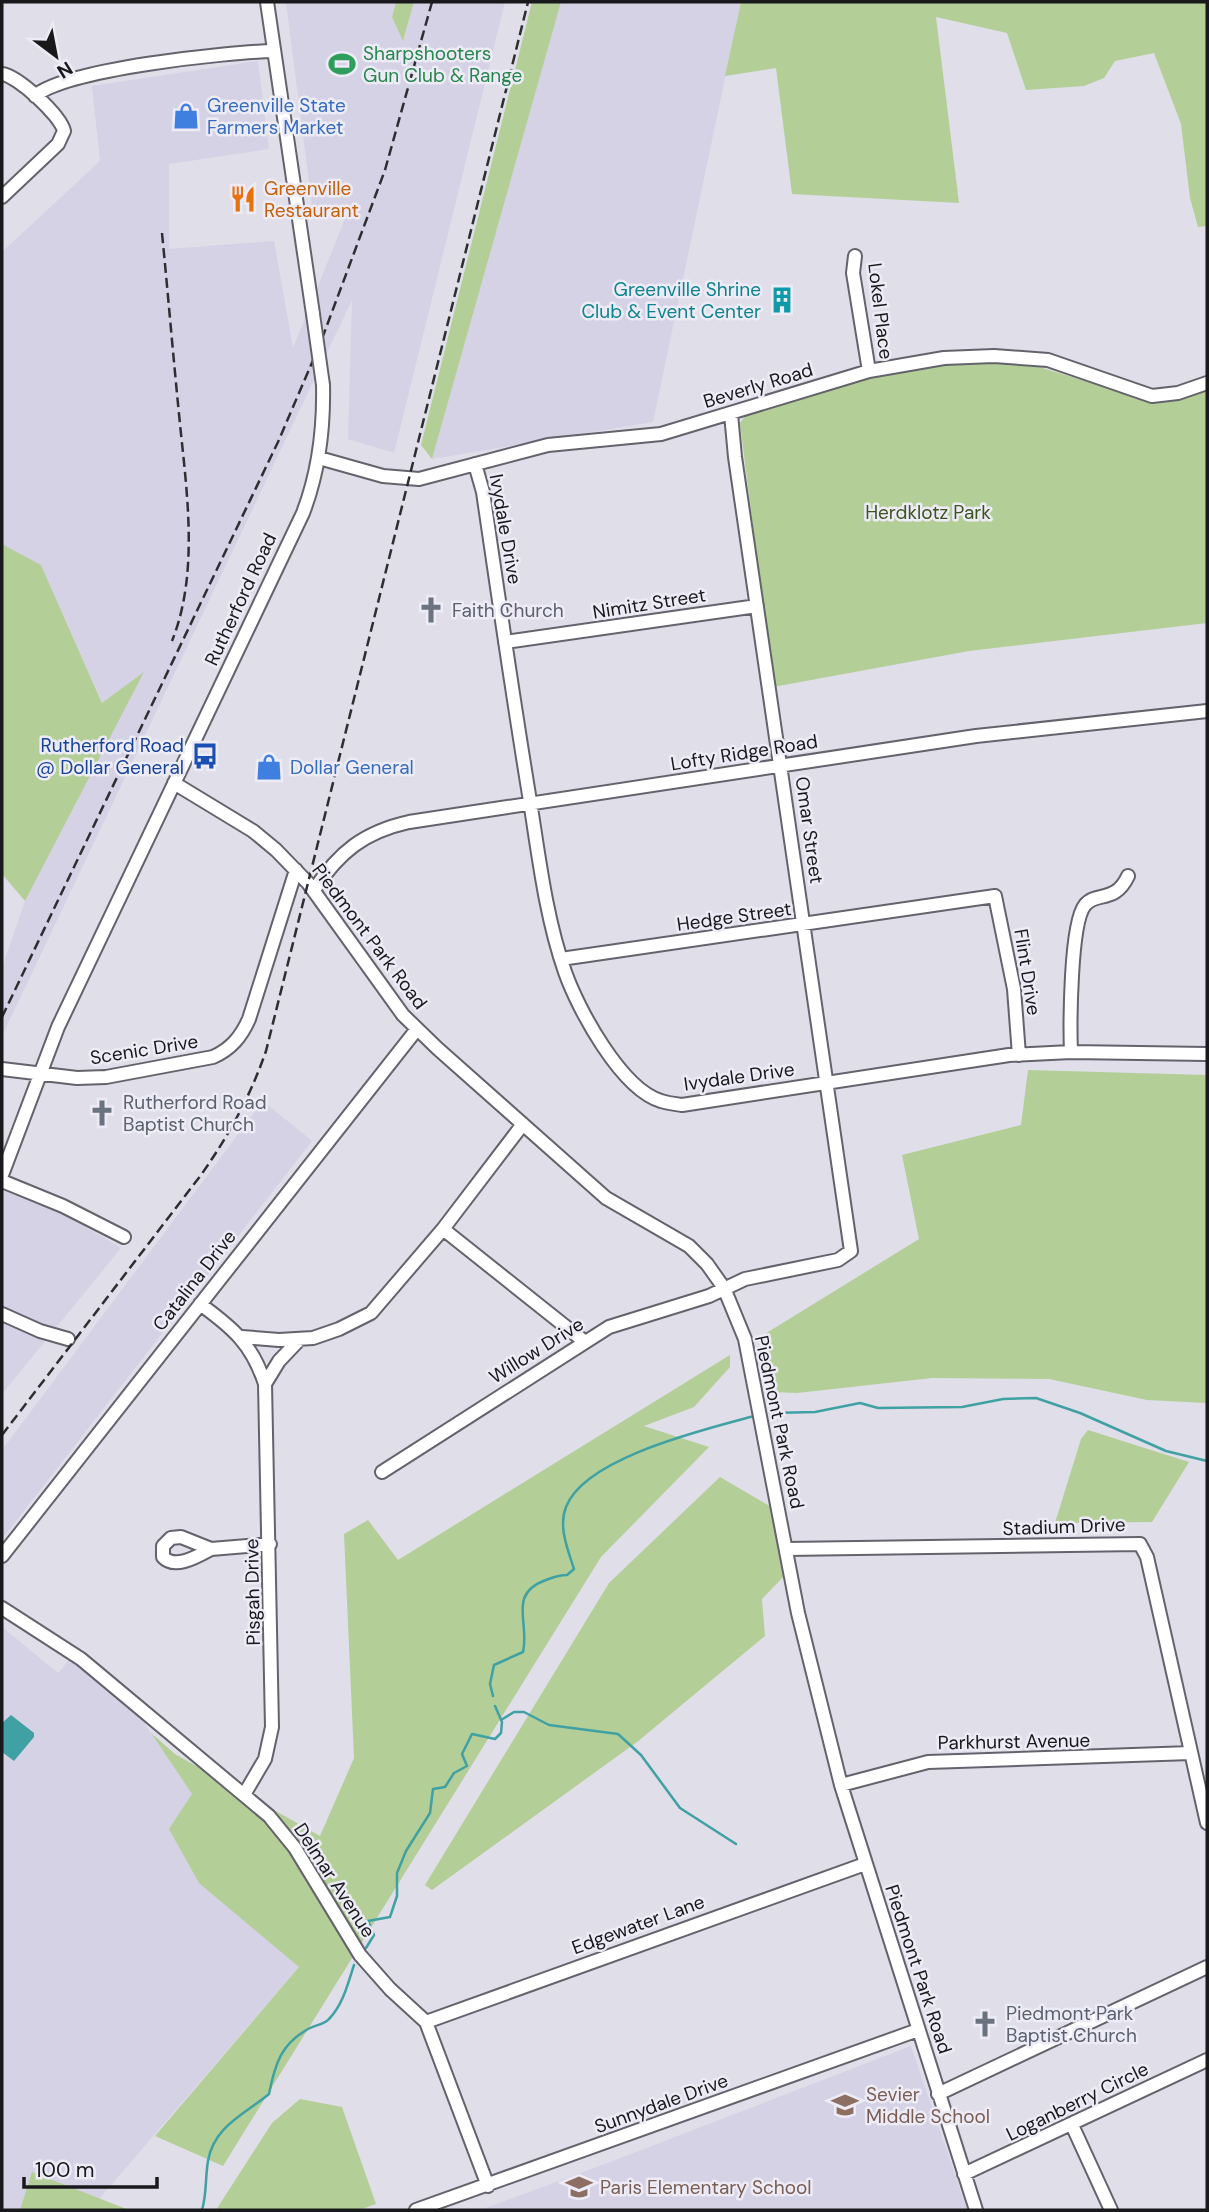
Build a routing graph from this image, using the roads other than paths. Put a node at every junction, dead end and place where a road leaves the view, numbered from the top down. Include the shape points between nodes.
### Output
1 (267, 2) edge
2 (274, 51) junction
3 (2, 74) edge
4 (35, 96) junction
5 (2, 197) edge
6 (855, 256) dead end
7 (869, 371) junction
8 (1207, 383) edge
9 (731, 414) junction
10 (319, 458) junction
11 (475, 464) junction
12 (757, 606) junction
13 (505, 642) junction
14 (1207, 711) edge
15 (781, 766) junction
16 (174, 783) junction
17 (530, 804) junction
18 (296, 870) junction
19 (1128, 876) dead end
20 (314, 890) junction
21 (995, 896) joint
22 (804, 926) junction
23 (561, 959) junction
24 (417, 1029) junction
25 (1071, 1052) junction
26 (1207, 1054) edge
27 (1019, 1055) junction
28 (2, 1069) edge
29 (38, 1073) junction
30 (827, 1082) junction
31 (523, 1124) junction
32 (2, 1175) edge
33 (2, 1181) edge
34 (443, 1229) junction
35 (124, 1237) dead end
36 (851, 1251) joint
37 (724, 1288) junction
38 (200, 1304) junction
39 (2, 1314) edge
40 (242, 1337) junction
41 (68, 1339) dead end
42 (299, 1340) junction
43 (585, 1342) junction
44 (265, 1384) junction
45 (382, 1472) dead end
46 (270, 1544) junction
47 (211, 1549) dead end
48 (786, 1549) junction
49 (2, 1556) edge
50 (2, 1608) edge
51 (1191, 1753) junction
52 (841, 1785) junction
53 (245, 1793) junction
54 (1207, 1823) edge
55 (865, 1864) junction
56 (1207, 1967) edge
57 (425, 2022) junction
58 (918, 2030) junction
59 (1206, 2065) edge
60 (938, 2094) junction
61 (1072, 2125) junction
62 (964, 2174) junction
63 (488, 2186) junction
64 (416, 2210) edge
65 (976, 2210) edge
66 (1111, 2210) edge

1 - 2 street, Rutherford Road
2 - 4 street via 99,73 45,88
2 - 10 street, Rutherford Road, bridge via 323,385
3 - 4 street
4 - 5 street via 61,122 64,134
6 - 7 street, Lokel Place via 853,273
7 - 8 street, Beverly Road via 944,358 1005,356 1069,365 1152,396
7 - 9 street, Beverly Road
9 - 11 street, Beverly Road via 661,434 548,445
9 - 12 street, Omar Street
10 - 11 street, Beverly Road via 407,481
10 - 16 street, Rutherford Road via 303,513
11 - 13 street, Ivydale Drive
12 - 13 street, Nimitz Street
12 - 15 street, Omar Street
13 - 17 street, Ivydale Drive
14 - 15 street, Lofty Ridge Road via 976,736
15 - 17 street, Lofty Ridge Road
15 - 22 street, Omar Street
16 - 18 street, Piedmont Park Road via 253,831
16 - 29 street, Rutherford Road
17 - 20 street, Lofty Ridge Road via 409,821 378,830 343,852
17 - 23 street, Ivydale Drive
18 - 20 street, Piedmont Park Road
18 - 29 street, Scenic Drive via 249,1019 228,1049 213,1057 106,1077
19 - 25 street via 1114,894 1092,900 1083,909 1074,960
20 - 24 street, Piedmont Park Road
21 - 22 street, Hedge Street
21 - 27 street, Flint Drive via 1014,989
22 - 23 street, Hedge Street
22 - 30 street, Omar Street
23 - 30 street, Ivydale Drive via 584,1011 616,1064 659,1101 682,1105
24 - 31 street, Piedmont Park Road
24 - 38 street, Catalina Drive
25 - 26 street, Ivydale Drive
25 - 27 street, Ivydale Drive
27 - 30 street, Ivydale Drive
28 - 29 street, Scenic Drive
29 - 32 street, Rutherford Road
30 - 36 street, Omar Street
31 - 34 street
31 - 37 street, Piedmont Park Road via 606,1198 689,1246
33 - 35 street
34 - 42 street via 371,1313 339,1329
34 - 43 street
36 - 37 street, Willow Drive via 838,1261 772,1271
37 - 43 street, Willow Drive via 609,1327
37 - 48 street, Piedmont Park Road via 745,1339
38 - 40 street, Pisgah Drive
38 - 49 street, Catalina Drive
39 - 41 street
40 - 42 street
40 - 44 street, Pisgah Drive
42 - 44 street
43 - 45 street, Willow Drive
44 - 46 street, Pisgah Drive
46 - 47 street
46 - 53 street, Pisgah Drive via 272,1727 265,1759
48 - 51 street, Stadium Drive via 1140,1544
48 - 52 street, Piedmont Park Road
50 - 53 street, Delmar Avenue via 81,1659
51 - 52 street, Parkhurst Avenue via 928,1762
51 - 54 street, Stadium Drive
52 - 55 street, Piedmont Park Road
53 - 57 street, Delmar Avenue via 295,1848 360,1955
55 - 57 street, Edgewater Lane
55 - 58 street, Piedmont Park Road
56 - 60 street
57 - 63 street, Delmar Avenue
58 - 60 street, Piedmont Park Road
58 - 63 street, Sunnydale Drive
59 - 61 street, Loganberry Circle
60 - 62 street, Piedmont Park Road
61 - 62 street, Loganberry Circle
61 - 66 street
62 - 65 street, Piedmont Park Road
63 - 64 street, Sunnydale Drive

